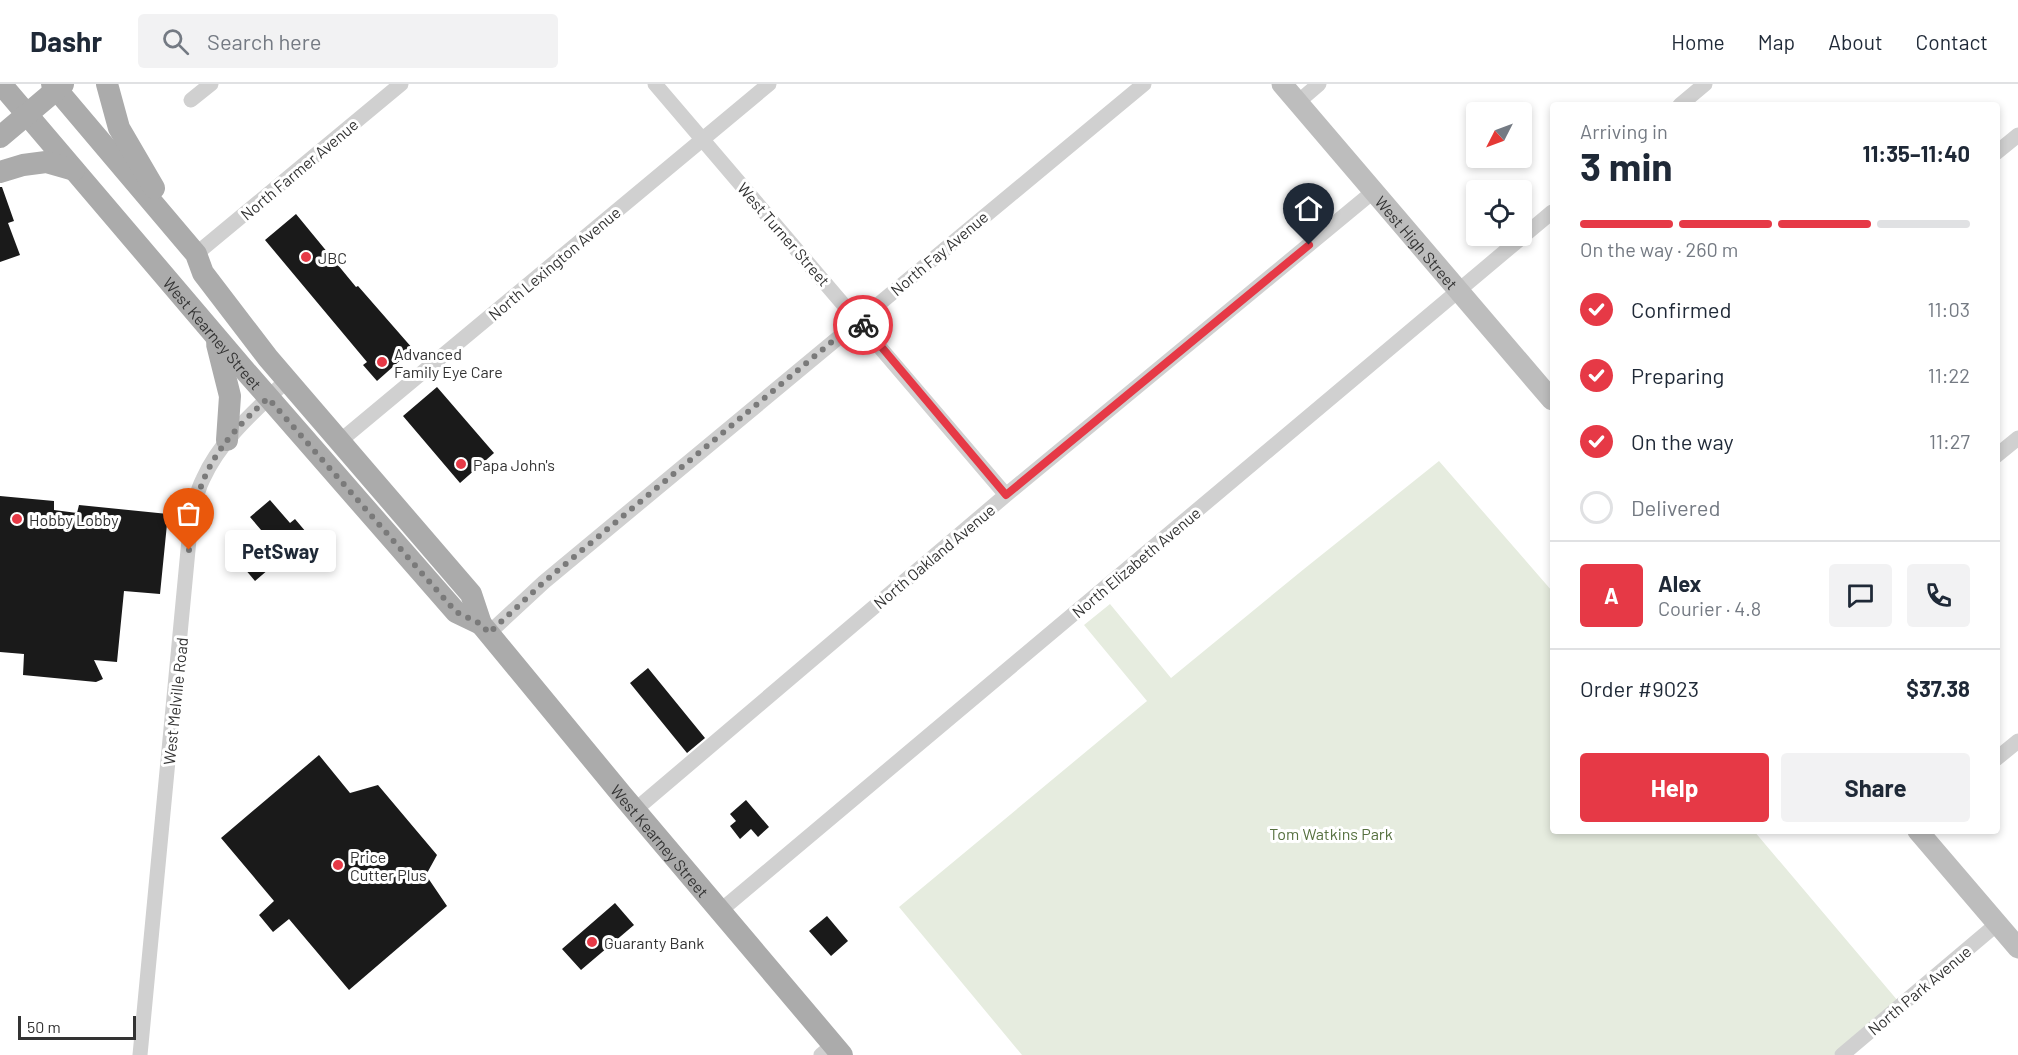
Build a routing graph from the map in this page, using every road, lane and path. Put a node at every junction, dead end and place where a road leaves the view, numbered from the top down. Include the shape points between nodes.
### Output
1 (0, 84) edge
2 (106, 84) edge
3 (211, 84) edge
4 (401, 84) edge
5 (655, 84) edge
6 (769, 84) edge
7 (1144, 84) edge
8 (1282, 84) edge
9 (1319, 84) edge
10 (1705, 84) edge
11 (57, 86) edge
12 (192, 100) dead end
13 (1298, 102) junction
14 (1684, 102) edge
15 (27, 114) junction
16 (2018, 135) edge
17 (0, 137) edge
18 (702, 140) junction
19 (2000, 150) edge
20 (74, 171) junction
21 (0, 172) edge
22 (1374, 191) junction
23 (1550, 214) edge
24 (180, 234) junction
25 (196, 254) junction
26 (1458, 292) junction
27 (858, 320) junction
28 (214, 334) junction
29 (287, 380) junction
30 (268, 398) junction
31 (1550, 398) edge
32 (2018, 438) edge
33 (227, 440) junction
34 (340, 441) junction
35 (2000, 453) edge
36 (1006, 495) junction
37 (485, 629) junction
38 (2018, 741) edge
39 (2000, 756) edge
40 (634, 810) junction
41 (1921, 834) edge
42 (720, 911) junction
43 (1997, 924) junction
44 (2018, 948) edge
45 (832, 1052) edge
46 (140, 1055) edge
47 (1842, 1055) edge

1 - 15 main road, West Kearney Street
2 - 24 main road via 119,128
3 - 12 street
4 - 25 street, North Farmer Avenue
5 - 18 street, West Turner Street
6 - 18 street, North Lexington Avenue
7 - 27 street, North Fay Avenue
8 - 13 street, West High Street
9 - 13 street
10 - 14 street
11 - 15 main road
11 - 24 main road, West Kearney Street
13 - 22 street, West High Street
15 - 17 main road
15 - 20 main road, West Kearney Street
16 - 19 street
18 - 27 street, West Turner Street
18 - 34 street, North Lexington Avenue
20 - 21 main road via 46,162
20 - 28 main road, West Kearney Street
22 - 26 street, West High Street
22 - 36 street, North Oakland Avenue
23 - 26 street, North Elizabeth Avenue
24 - 25 main road, West Kearney Street
25 - 29 main road, West Kearney Street via 203,273
26 - 31 street, West High Street
26 - 42 street, North Elizabeth Avenue
27 - 36 street, West Turner Street
27 - 37 street, North Fay Avenue
28 - 30 main road, West Kearney Street
28 - 33 main road via 230,396
29 - 30 street, West Melville Road
29 - 34 main road, West Kearney Street
30 - 33 street, West Melville Road
30 - 37 main road, West Kearney Street via 456,612
32 - 35 street
33 - 46 street, West Melville Road via 202,481 190,529
34 - 37 main road, West Kearney Street via 471,594
36 - 40 street, North Oakland Avenue
37 - 40 main road, West Kearney Street
38 - 39 street
40 - 42 main road, West Kearney Street
41 - 43 street
42 - 45 main road, West Kearney Street
43 - 44 street
43 - 47 street, North Park Avenue

